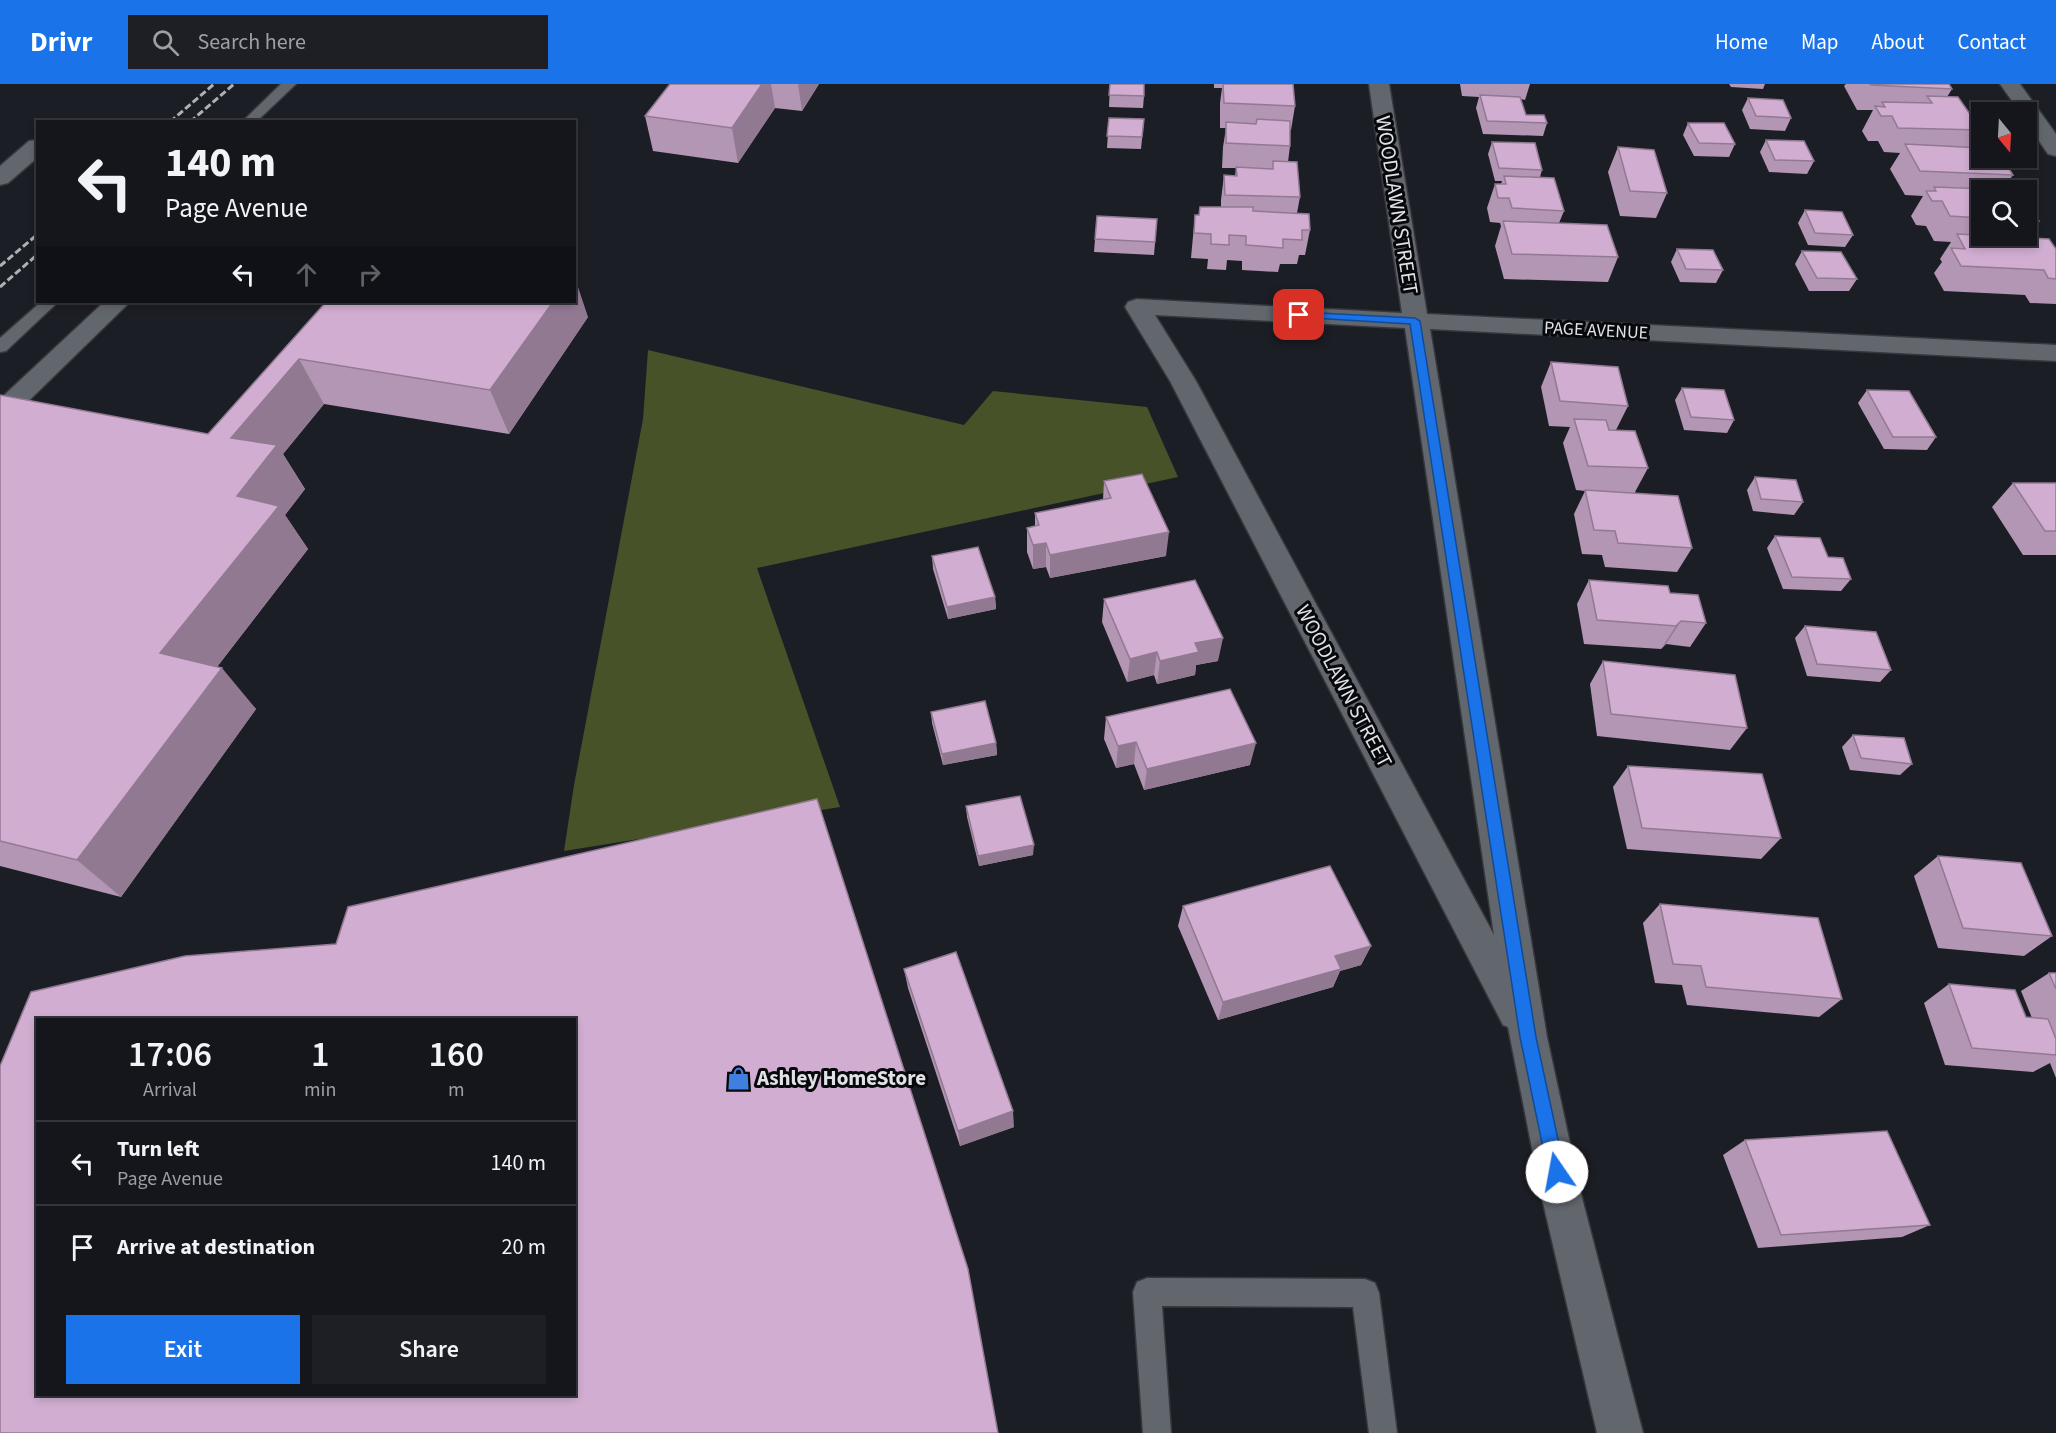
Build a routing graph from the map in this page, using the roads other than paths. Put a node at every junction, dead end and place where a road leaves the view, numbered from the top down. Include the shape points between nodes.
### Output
1 (289, 84) edge
2 (1379, 84) edge
3 (2010, 84) edge
4 (250, 120) edge
5 (36, 148) edge
6 (2056, 148) edge
7 (0, 178) edge
8 (49, 303) edge
9 (117, 303) edge
10 (1137, 307) joint
11 (1415, 321) junction
12 (0, 347) edge
13 (2056, 353) edge
14 (0, 414) edge
15 (1528, 1037) junction
16 (1156, 1433) edge
17 (1383, 1433) edge
18 (1620, 1433) edge

1 - 4 lane
2 - 11 street, WOODLAWN STREET
3 - 6 street
5 - 7 street
8 - 12 lane
9 - 14 street
10 - 11 street, PAGE AVENUE
10 - 15 street, WOODLAWN STREET via 1184,381
11 - 13 street, PAGE AVENUE
11 - 15 street, WOODLAWN STREET
15 - 18 street, WOODLAWN STREET via 1561,1194
16 - 17 lane via 1147,1292 1365,1293

